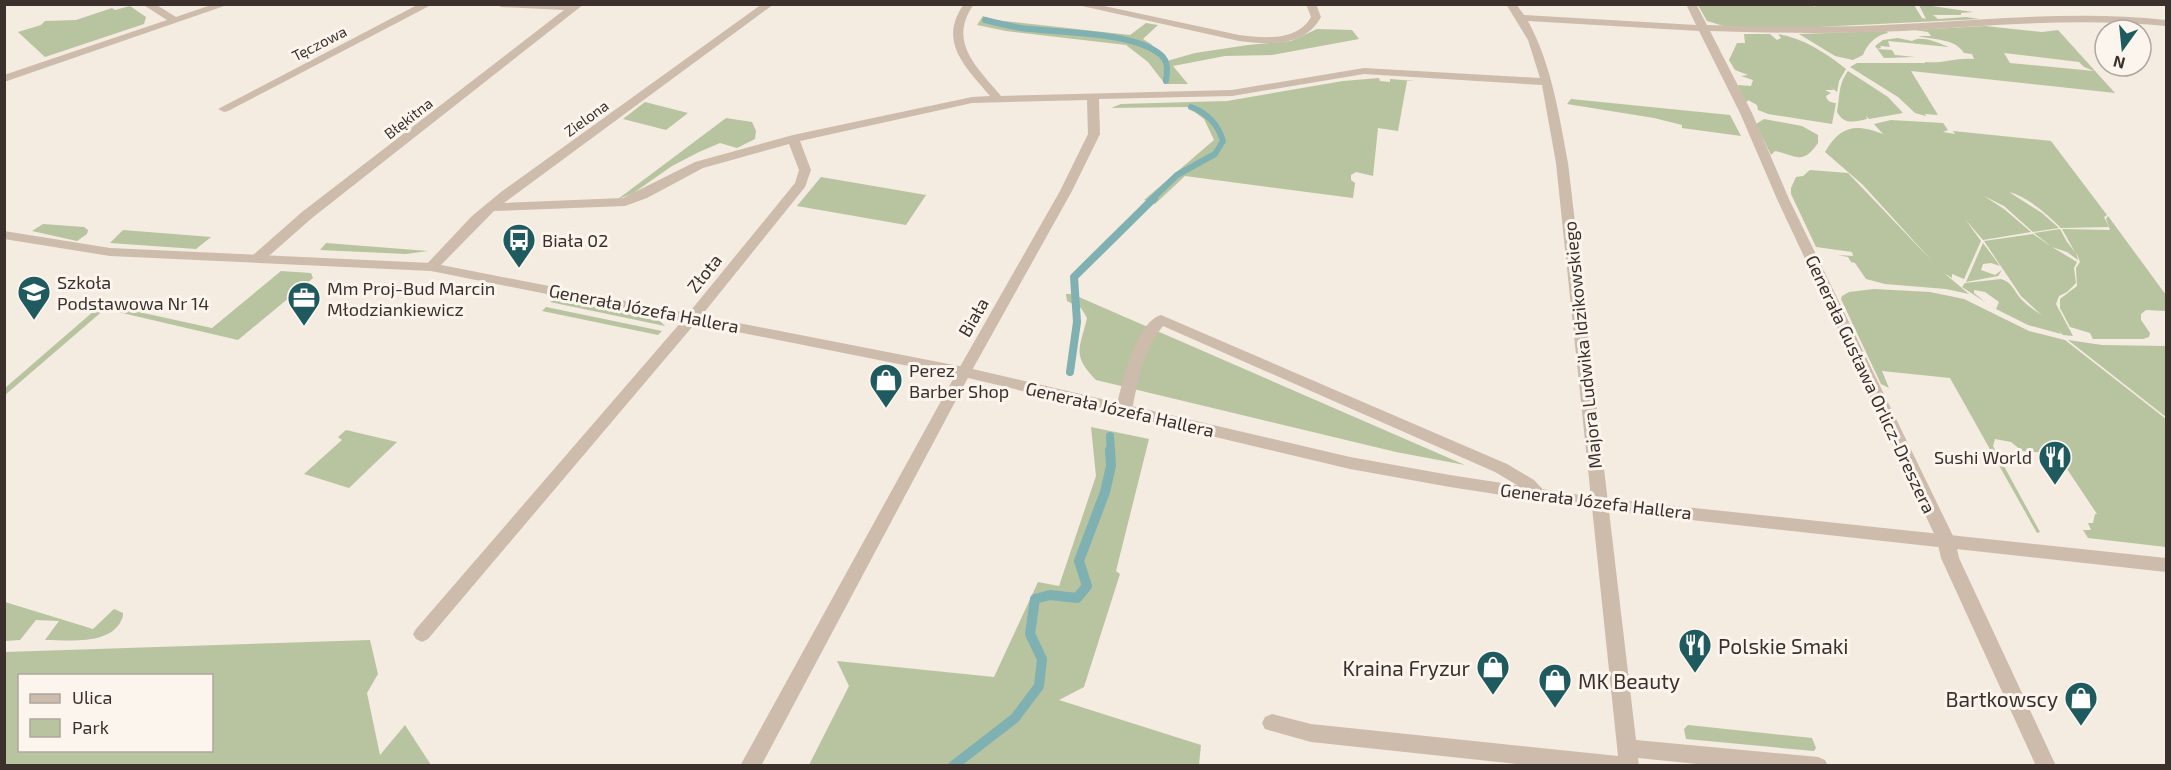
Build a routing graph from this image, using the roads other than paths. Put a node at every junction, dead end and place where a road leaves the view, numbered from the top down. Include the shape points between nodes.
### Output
1 (147, 4) edge
2 (225, 4) edge
3 (428, 4) edge
4 (501, 4) edge
5 (769, 4) edge
6 (969, 4) edge
7 (1078, 4) edge
8 (1311, 4) edge
9 (1511, 4) edge
10 (1691, 4) edge
11 (577, 7) edge
12 (1522, 18) junction
13 (175, 21) junction
14 (2166, 23) edge
15 (1703, 29) junction
16 (4, 79) edge
17 (1545, 82) junction
18 (1093, 96) junction
19 (997, 98) junction
20 (224, 109) dead end
21 (793, 139) junction
22 (490, 207) junction
23 (4, 234) edge
24 (257, 259) junction
25 (431, 267) junction
26 (693, 318) junction
27 (964, 372) junction
28 (1124, 410) junction
29 (1540, 496) junction
30 (1600, 504) junction
31 (1946, 540) junction
32 (2166, 565) edge
33 (422, 634) dead end
34 (1272, 723) dead end
35 (1628, 760) edge
36 (750, 765) edge
37 (1818, 765) edge
38 (2046, 765) edge

1 - 13 street
2 - 13 street
3 - 20 street, Tęczowa
4 - 11 street
5 - 22 street, Zielona
6 - 19 street via 956,23 956,38
7 - 8 street via 1262,40 1292,37 1311,26 1316,17
9 - 12 street, Majora Ludwika Idzikowskiego
10 - 15 street, Generała Gustawa Orlicz-Dreszera
11 - 24 street, Błękitna via 307,215
12 - 15 street
12 - 17 street, Majora Ludwika Idzikowskiego via 1534,42
13 - 16 street
14 - 15 street via 2099,17 1868,29
15 - 31 street, Generała Gustawa Orlicz-Dreszera
17 - 18 street via 1364,71 1232,93
17 - 30 street, Majora Ludwika Idzikowskiego via 1562,163
18 - 19 street
18 - 27 street, Biała via 1092,140
19 - 21 street via 964,101
21 - 22 street via 692,167 625,202
21 - 26 street, Złota via 805,170 803,181
22 - 25 street, Zielona
23 - 24 street, Generała Józefa Hallera via 95,251
24 - 25 street, Generała Józefa Hallera via 357,260
25 - 26 street, Generała Józefa Hallera
26 - 27 street, Generała Józefa Hallera
26 - 33 street, Złota
27 - 28 street, Generała Józefa Hallera
27 - 36 street, Biała
28 - 29 street, Generała Józefa Hallera via 1350,462
28 - 29 street via 1139,349 1161,320 1501,468
29 - 30 street, Generała Józefa Hallera
30 - 31 street, Generała Józefa Hallera
30 - 35 street, Majora Ludwika Idzikowskiego
31 - 32 street, Generała Józefa Hallera
31 - 38 street, Generała Gustawa Orlicz-Dreszera via 1950,558
34 - 35 street via 1311,733
35 - 37 street

